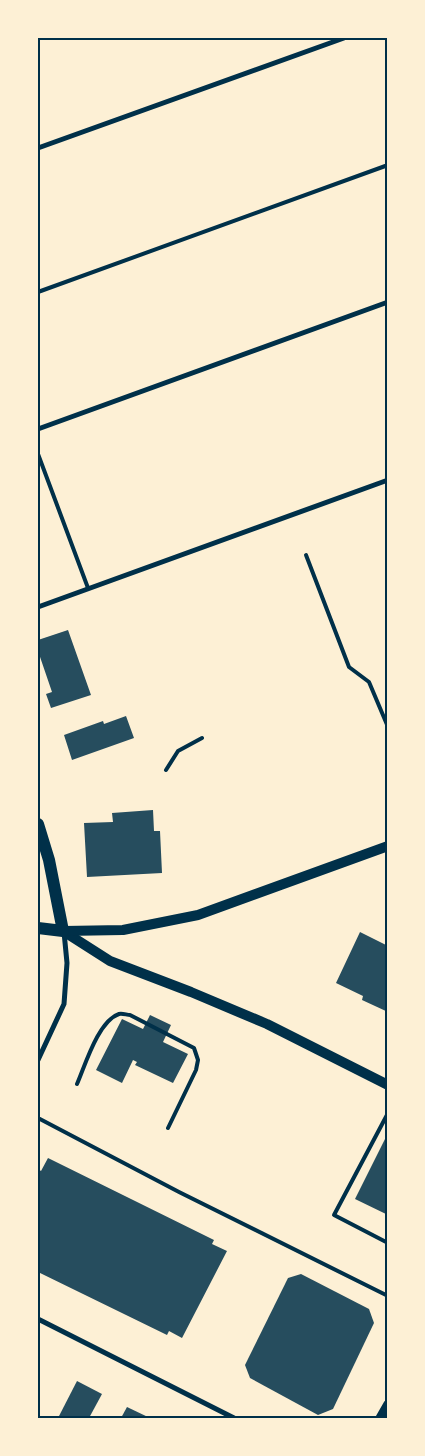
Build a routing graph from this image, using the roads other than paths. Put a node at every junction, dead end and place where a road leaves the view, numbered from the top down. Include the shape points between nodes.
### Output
1 (344, 38) edge
2 (38, 148) edge
3 (388, 165) edge
4 (38, 292) edge
5 (388, 302) edge
6 (38, 429) edge
7 (38, 454) edge
8 (388, 480) edge
9 (306, 554) dead end
10 (88, 588) junction
11 (38, 607) edge
12 (388, 727) edge
13 (202, 738) dead end
14 (166, 770) dead end
15 (38, 824) edge
16 (388, 846) edge
17 (38, 928) edge
18 (63, 931) junction
19 (38, 1060) edge
20 (76, 1084) dead end
21 (388, 1085) edge
22 (388, 1113) edge
23 (38, 1118) edge
24 (168, 1128) dead end
25 (388, 1244) edge
26 (388, 1296) edge
27 (38, 1318) edge
28 (388, 1404) edge
29 (234, 1418) edge
30 (380, 1418) edge

1 - 2 street
3 - 4 lane
5 - 6 street
7 - 10 lane
8 - 10 street
9 - 12 lane via 349,667 369,682
10 - 11 street
13 - 14 lane via 178,751
15 - 18 main road via 49,860
16 - 18 main road via 198,915 123,930
17 - 18 main road
18 - 19 street via 67,963 64,1004
18 - 21 main road via 110,961 267,1024
20 - 24 lane via 96,1038 107,1022 119,1014 130,1015 194,1048 198,1060 196,1070
22 - 25 lane via 334,1215
23 - 26 lane
27 - 29 street
28 - 30 street

